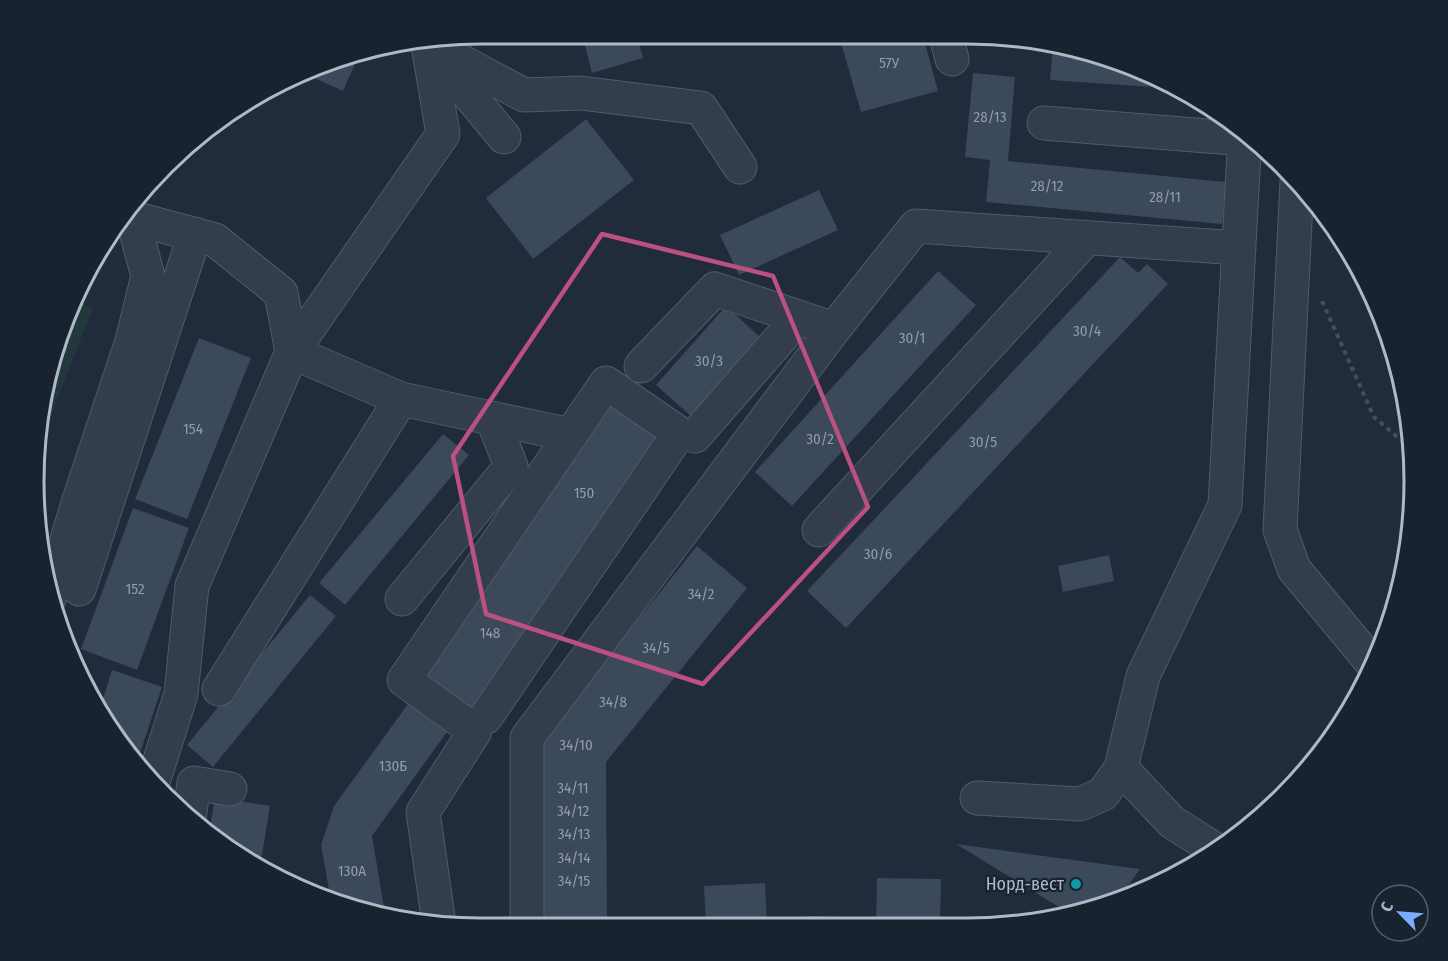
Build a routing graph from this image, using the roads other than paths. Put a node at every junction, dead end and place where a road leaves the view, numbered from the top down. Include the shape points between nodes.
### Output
1 (430, 46) edge
2 (433, 46) edge
3 (428, 47) edge
4 (1044, 123) dead end
5 (1236, 135) edge
6 (504, 137) dead end
7 (1245, 143) edge
8 (740, 167) dead end
9 (1296, 193) edge
10 (132, 217) edge
11 (129, 221) edge
12 (195, 234) junction
13 (1087, 238) junction
14 (1239, 248) junction
15 (799, 317) junction
16 (834, 329) junction
17 (292, 352) junction
18 (641, 366) dead end
19 (401, 399) junction
20 (492, 418) junction
21 (571, 435) junction
22 (695, 436) dead end
23 (819, 530) dead end
24 (64, 594) edge
25 (402, 599) dead end
26 (1367, 657) edge
27 (219, 689) dead end
28 (486, 717) dead end
29 (1121, 768) junction
30 (156, 773) edge
31 (230, 789) dead end
32 (977, 798) dead end
33 (191, 808) edge
34 (1208, 845) edge
35 (438, 916) edge
36 (526, 918) edge

1 - 6 street
2 - 8 street via 524,95 581,93 701,108
3 - 17 street via 443,134
4 - 5 street
7 - 14 street
9 - 26 street via 1280,530 1294,569
10 - 12 street
11 - 24 street via 148,276 132,341 79,500
12 - 17 street via 215,240 281,294
12 - 24 street
13 - 14 street
13 - 16 street via 916,226
13 - 23 street
14 - 29 street via 1225,505 1143,676
15 - 16 street
15 - 18 street via 715,288
15 - 22 street
16 - 36 street via 527,738
17 - 19 street
17 - 30 street via 192,586 182,694
19 - 20 street
19 - 27 street
20 - 21 street
20 - 25 street via 511,466
21 - 28 street via 606,383 679,433
21 - 35 street via 404,680 476,730 423,812
29 - 32 street via 1103,794 1080,804
29 - 34 street via 1172,822
31 - 33 street via 194,783

